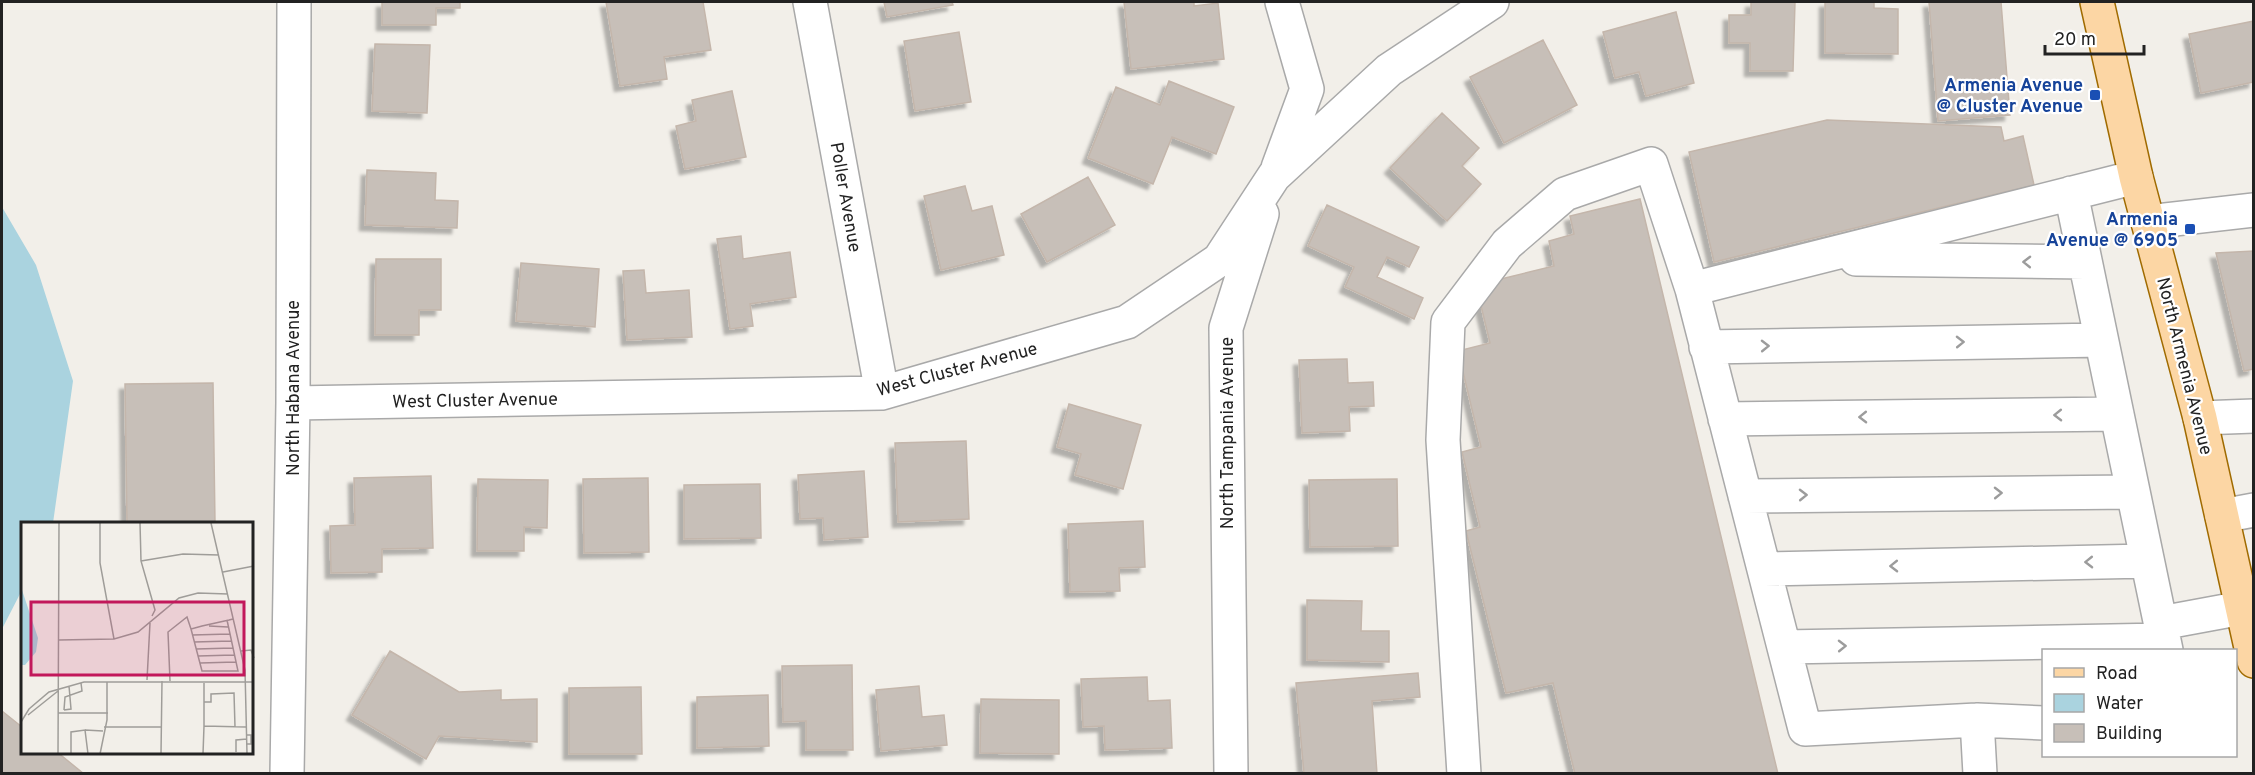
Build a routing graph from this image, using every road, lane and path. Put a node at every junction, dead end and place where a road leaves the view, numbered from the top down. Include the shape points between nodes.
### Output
1 (294, 2) edge
2 (810, 2) edge
3 (1282, 2) edge
4 (1492, 2) edge
5 (2097, 2) edge
6 (1275, 176) junction
7 (2136, 177) junction
8 (2071, 193) junction
9 (2253, 210) edge
10 (2148, 222) junction
11 (1812, 258) junction
12 (2085, 262) junction
13 (1692, 289) junction
14 (2101, 340) junction
15 (1707, 347) junction
16 (882, 393) junction
17 (293, 403) junction
18 (2117, 414) junction
19 (2253, 416) edge
20 (2200, 418) junction
21 (1725, 419) junction
22 (2133, 492) junction
23 (1745, 496) junction
24 (2253, 510) edge
25 (2222, 516) junction
26 (2147, 561) junction
27 (1764, 569) junction
28 (2242, 608) junction
29 (2164, 638) edge
30 (1784, 647) junction
31 (2253, 661) edge
32 (1977, 720) junction
33 (2042, 723) edge
34 (287, 774) edge
35 (1231, 774) edge
36 (1464, 774) edge
37 (1980, 774) edge

1 - 17 street, North Habana Avenue
2 - 16 street, Poller Avenue
3 - 6 street, North Tampania Avenue via 1307,89
4 - 6 street, West Cluster Avenue via 1389,70
5 - 7 main road, North Armenia Avenue
6 - 16 street, West Cluster Avenue via 1219,260 1127,322
6 - 35 street, North Tampania Avenue via 1226,328
7 - 8 street
7 - 10 main road, North Armenia Avenue
8 - 11 street
8 - 12 street
9 - 10 street
10 - 20 main road, North Armenia Avenue
12 -> 11 street
11 - 13 street
12 - 14 street
13 - 15 street
13 - 36 street via 1651,164 1565,194 1507,244 1448,322 1443,440
15 -> 14 street
14 - 18 street
15 - 21 street
16 - 17 street, West Cluster Avenue
17 - 34 street, North Habana Avenue
18 -> 21 street
18 - 22 street
19 - 20 street
20 - 25 main road, North Armenia Avenue
21 - 23 street
23 -> 22 street
22 - 26 street
23 - 27 street
24 - 25 street
25 - 28 main road, North Armenia Avenue
26 -> 27 street
26 - 29 street
27 - 30 street
28 - 29 street
28 - 31 main road, North Armenia Avenue
30 -> 29 street
30 - 32 street via 1805,729
32 - 33 street
32 - 37 street

